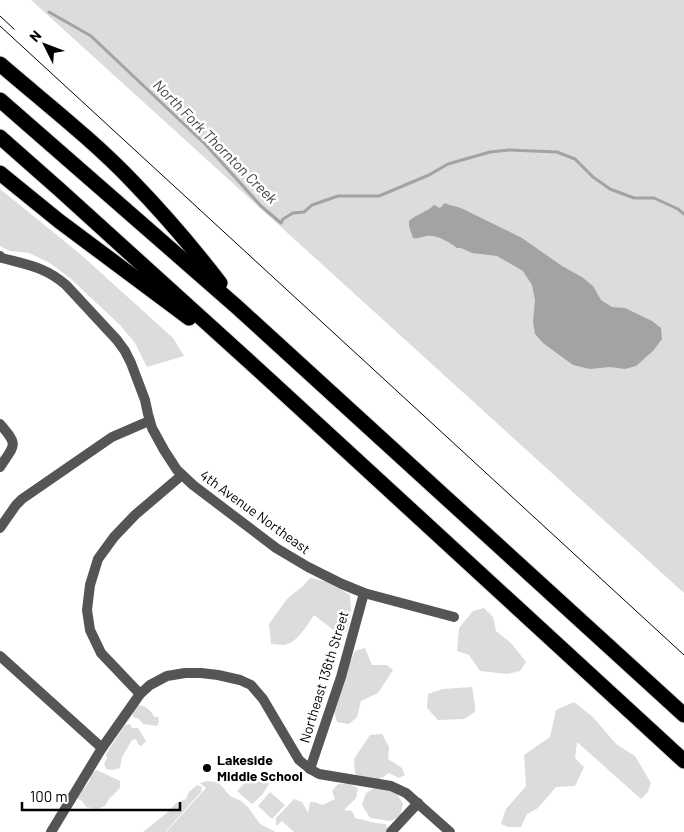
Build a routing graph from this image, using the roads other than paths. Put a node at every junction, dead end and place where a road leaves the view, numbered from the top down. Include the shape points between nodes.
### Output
1 (0, 64) edge
2 (0, 100) edge
3 (0, 138) edge
4 (0, 173) edge
5 (1, 258) edge
6 (237, 307) junction
7 (264, 375) junction
8 (149, 421) junction
9 (0, 424) edge
10 (0, 467) edge
11 (182, 476) junction
12 (0, 528) edge
13 (364, 593) junction
14 (454, 617) dead end
15 (0, 656) edge
16 (140, 694) junction
17 (684, 715) edge
18 (102, 748) junction
19 (684, 761) edge
20 (310, 770) junction
21 (418, 803) junction
22 (51, 832) edge
23 (391, 832) edge
24 (450, 832) edge

1 - 6 highway via 133,183 198,255
2 - 6 highway
3 - 7 highway
4 - 7 highway
5 - 8 street, 4th Avenue Northeast via 44,270 59,279 117,340 132,362
6 - 17 highway
7 - 19 highway
8 - 11 street, 4th Avenue Northeast
8 - 12 street via 112,436 22,499
9 - 10 street via 14,443
11 - 13 street, 4th Avenue Northeast via 288,555
11 - 16 street via 135,515 114,538 98,559 90,585 87,610 90,630 101,653
13 - 14 street, 4th Avenue Northeast
13 - 20 street, Northeast 136th Street via 341,678
15 - 18 street
16 - 18 street
16 - 20 street via 167,676 185,673 240,680 258,692 299,760
18 - 22 street
20 - 21 street via 391,786
21 - 23 street
21 - 24 street

